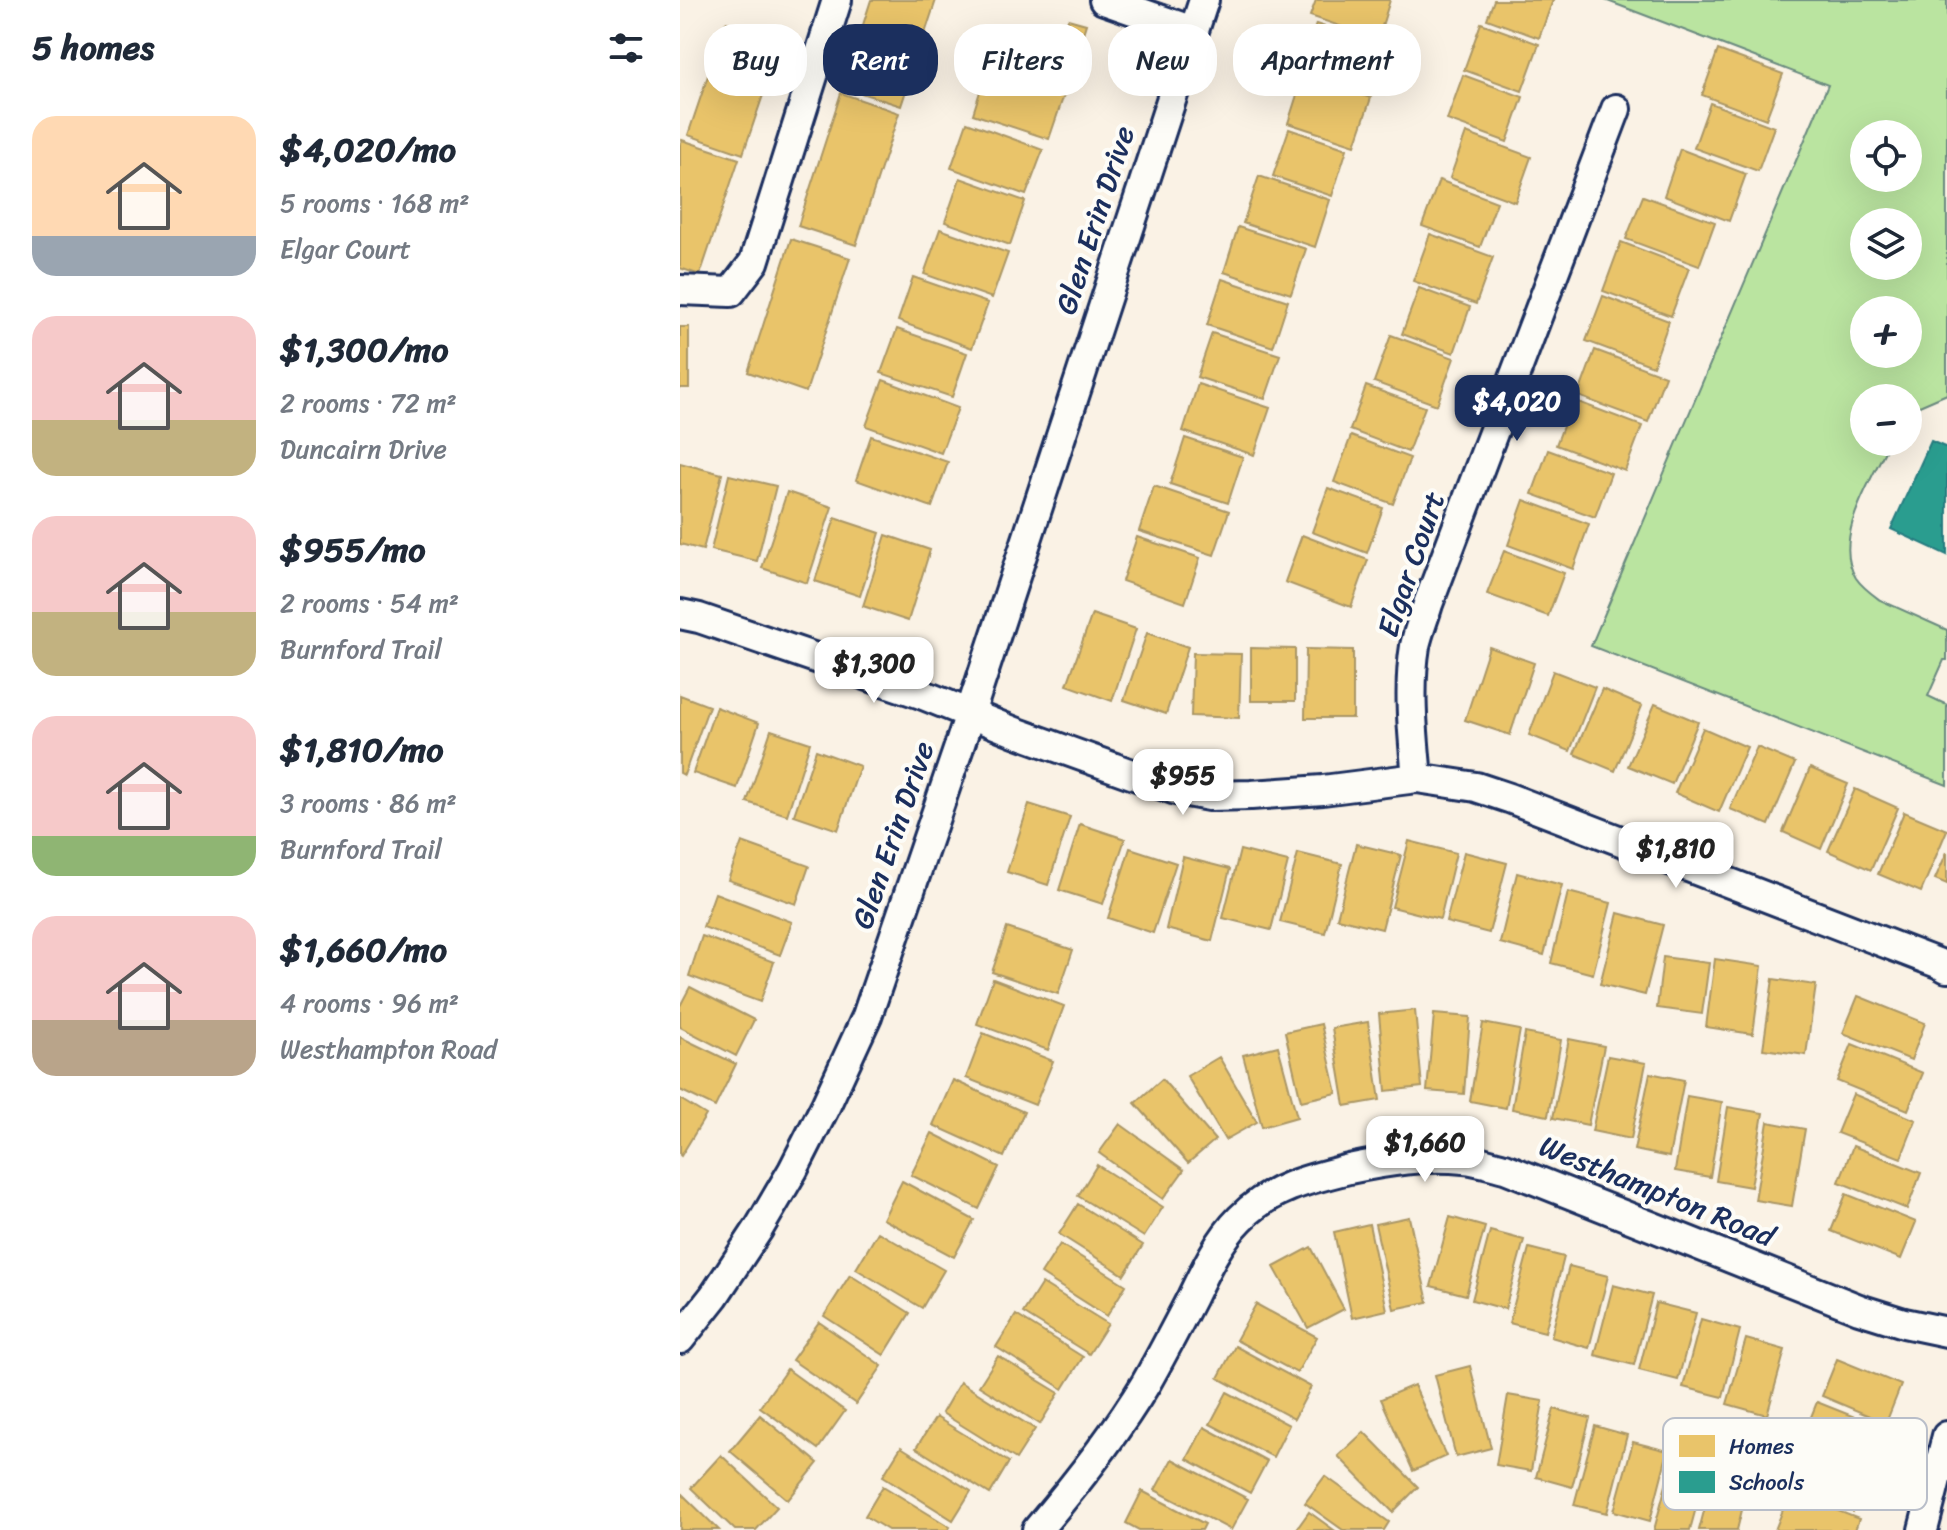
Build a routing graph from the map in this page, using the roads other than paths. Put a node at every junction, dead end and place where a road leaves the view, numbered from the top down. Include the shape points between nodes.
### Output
1 (837, 0) edge
2 (1104, 0) edge
3 (1204, 0) edge
4 (1173, 24) edge
5 (1195, 24) edge
6 (1172, 96) edge
7 (1616, 109) dead end
8 (680, 290) edge
9 (680, 614) edge
10 (969, 714) junction
11 (1417, 778) junction
12 (1947, 968) edge
13 (1947, 1332) edge
14 (680, 1339) edge
15 (1947, 1436) edge
16 (1037, 1530) edge
17 (1923, 1530) edge

1 - 8 street via 754,262 731,292
2 - 4 street
3 - 5 street, Glen Erin Drive
6 - 10 street, Glen Erin Drive
7 - 11 street, Elgar Court via 1416,644 1412,679
9 - 10 street
10 - 11 street via 1176,790 1209,796
10 - 14 street, Glen Erin Drive via 867,1016 825,1107 759,1228
11 - 12 street via 1509,798
13 - 16 street, Westhampton Road via 1859,1309 1505,1168 1466,1159 1391,1160 1286,1187 1238,1221 1210,1262 1143,1388
15 - 17 street

